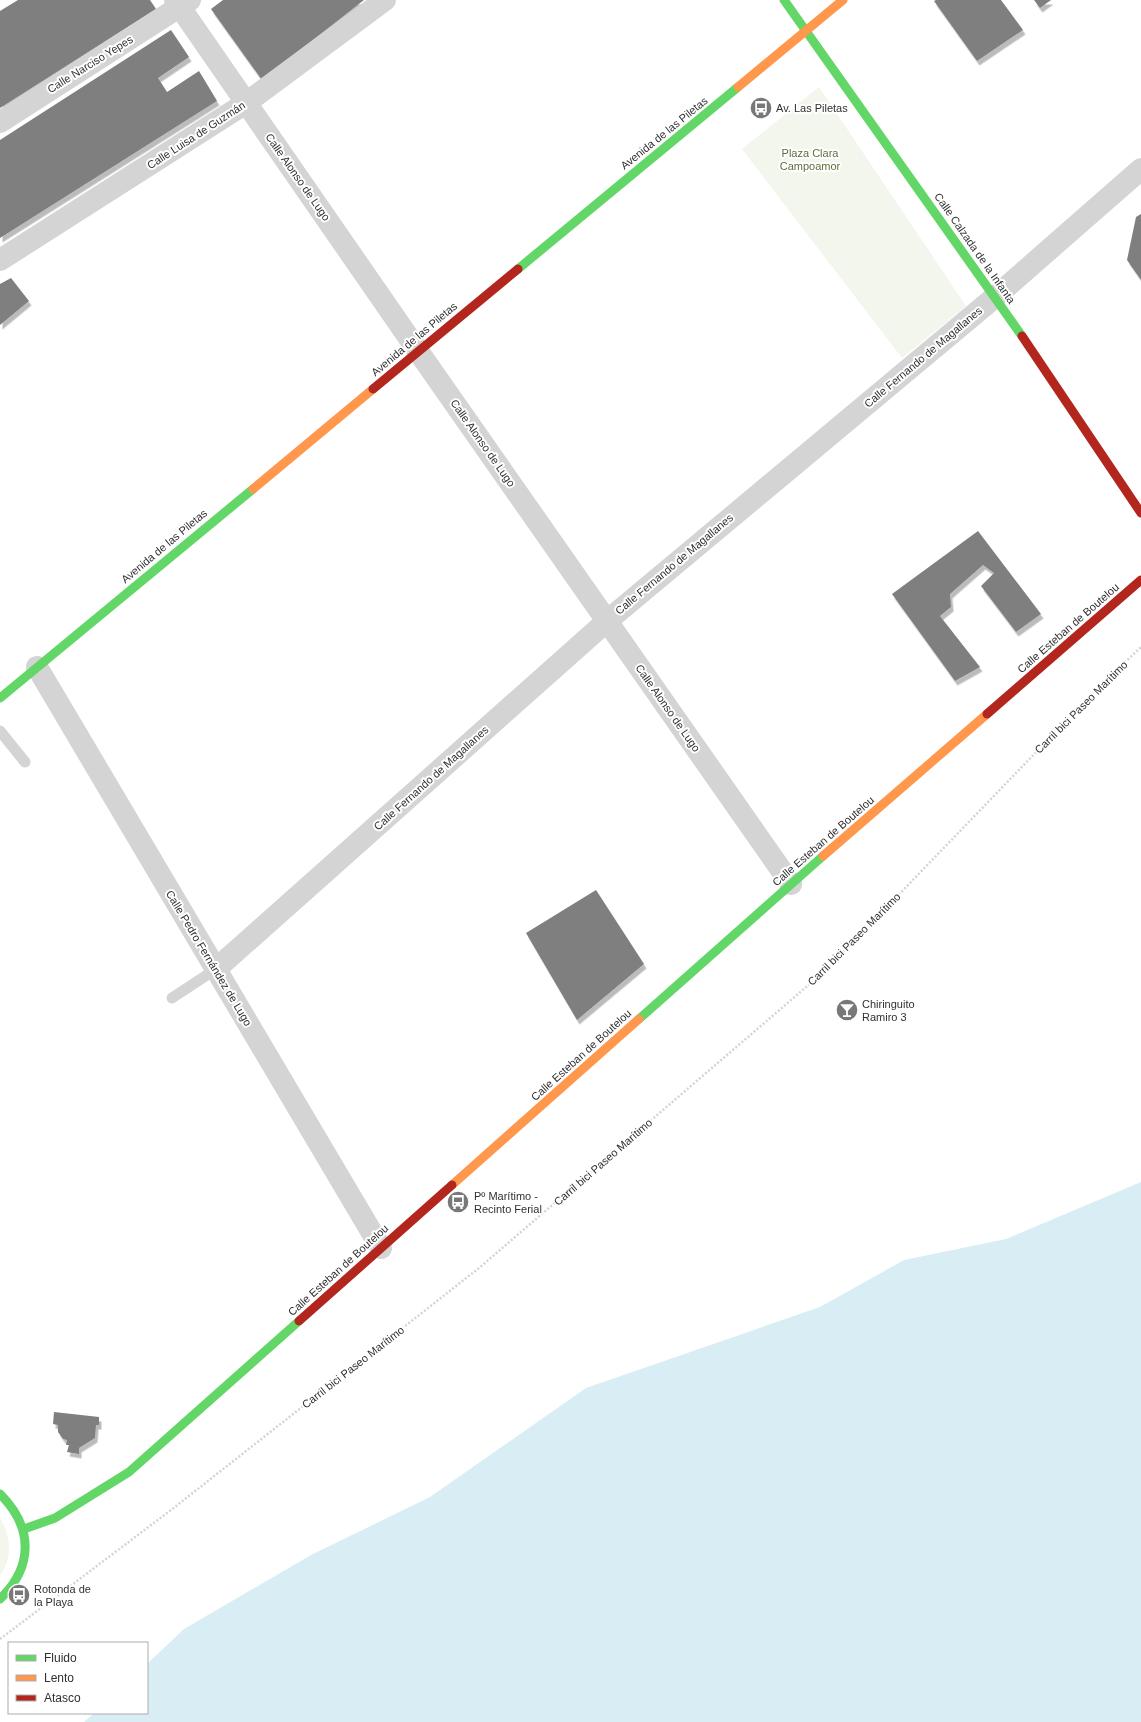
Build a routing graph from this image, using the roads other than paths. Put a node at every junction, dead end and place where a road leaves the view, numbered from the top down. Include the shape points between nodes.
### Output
1 (385, 0) edge
2 (784, 0) edge
3 (843, 0) edge
4 (182, 2) edge
5 (806, 31) junction
6 (246, 103) junction
7 (0, 122) edge
8 (1141, 169) edge
9 (0, 260) edge
10 (995, 297) junction
11 (418, 351) junction
12 (1141, 513) edge
13 (1141, 580) edge
14 (607, 621) junction
15 (37, 667) junction
16 (0, 698) edge
17 (0, 731) edge
18 (25, 762) dead end
19 (791, 884) junction
20 (216, 969) junction
21 (172, 998) dead end
22 (382, 1248) junction
23 (0, 1494) edge
24 (24, 1529) junction
25 (0, 1599) edge

1 - 6 street, Calle Luisa de Guzmán
2 - 5 street, Calle Calzada de la Infanta
3 - 5 street, Avenida de las Piletas
4 - 6 street, Calle Alonso de Lugo
4 - 7 street, Calle Narciso Yepes
5 - 10 street, Calle Calzada de la Infanta
5 - 11 street, Avenida de las Piletas
6 - 9 street, Calle Luisa de Guzmán
6 - 11 street, Calle Alonso de Lugo
8 - 10 street, Calle Fernando de Magallanes
10 - 12 street, Calle Calzada de la Infanta
10 - 14 street, Calle Fernando de Magallanes
11 - 14 street, Calle Alonso de Lugo
11 - 15 street, Avenida de las Piletas
13 - 19 street, Calle Esteban de Boutelou
14 - 19 street, Calle Alonso de Lugo
14 - 20 street, Calle Fernando de Magallanes
15 - 16 street, Avenida de las Piletas
15 - 20 street, Calle Pedro Fernández de Lugo
17 - 18 lane
19 - 22 street, Calle Esteban de Boutelou
20 - 21 lane
20 - 22 street, Calle Pedro Fernández de Lugo
22 - 24 street, Calle Esteban de Boutelou via 129,1472 55,1518
23 - 24 street via 17,1513
24 - 25 street via 26,1552 20,1574 8,1593

